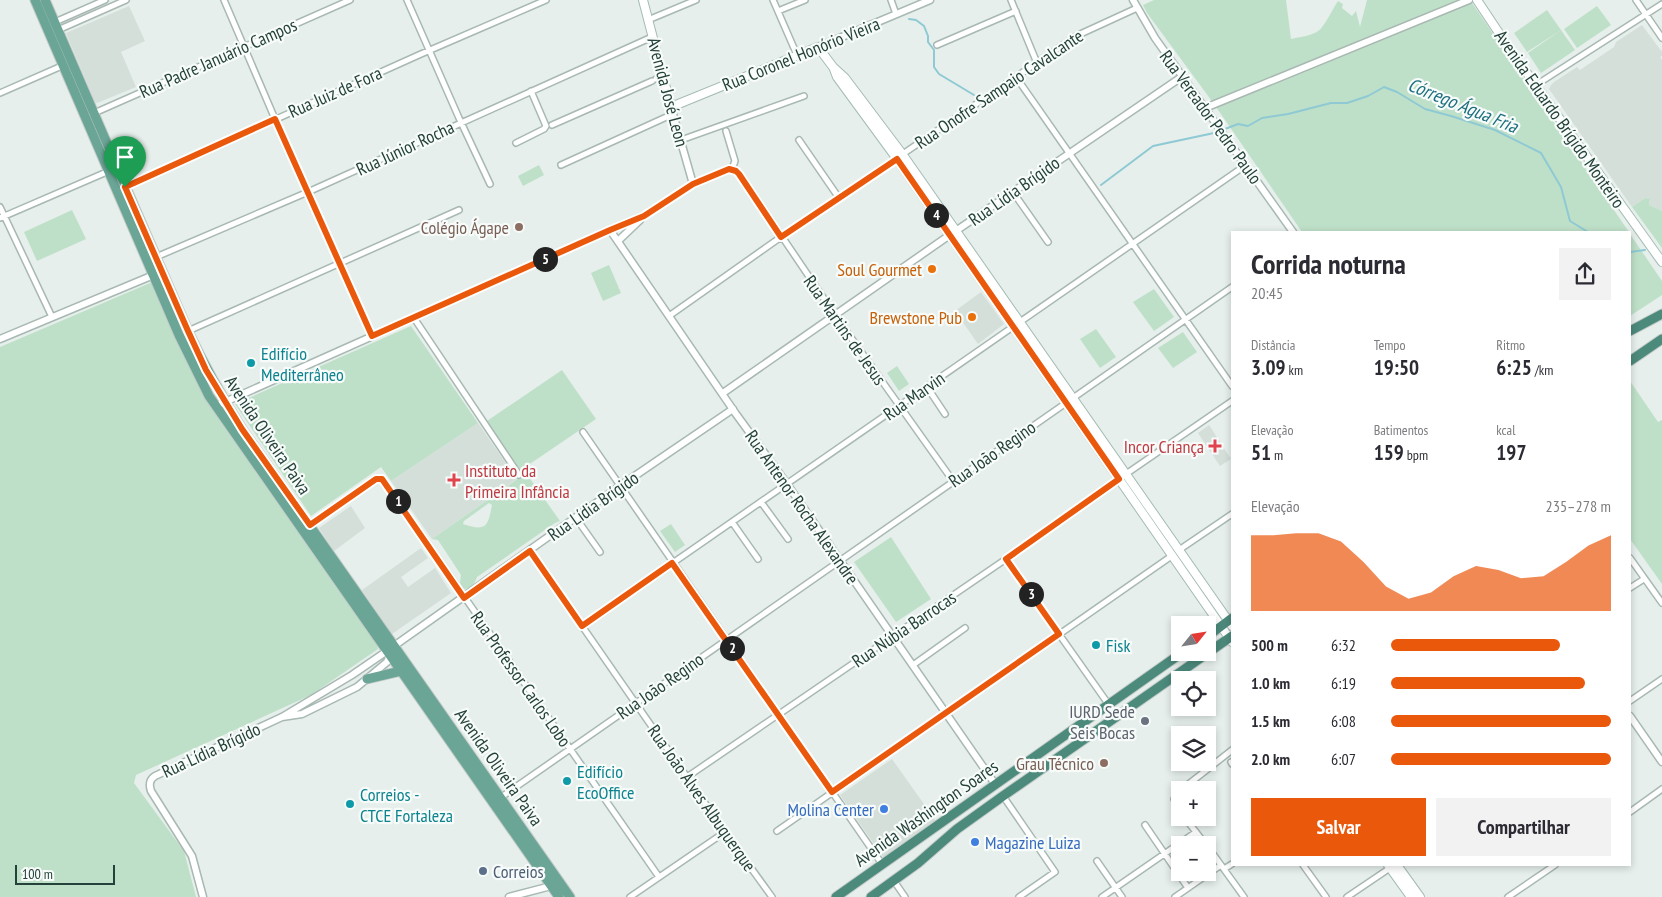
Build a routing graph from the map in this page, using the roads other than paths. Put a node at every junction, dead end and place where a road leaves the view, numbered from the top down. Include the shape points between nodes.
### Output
1 (35, 0) edge
2 (45, 0) edge
3 (105, 0) edge
4 (126, 0) edge
5 (226, 0) edge
6 (350, 0) edge
7 (407, 0) edge
8 (546, 0) edge
9 (643, 0) edge
10 (696, 0) edge
11 (773, 0) edge
12 (805, 0) edge
13 (891, 0) edge
14 (930, 0) edge
15 (1011, 0) edge
16 (1133, 0) edge
17 (1469, 0) edge
18 (1477, 0) edge
19 (1636, 0) edge
20 (1662, 4) edge
21 (1137, 8) junction
22 (778, 11) junction
23 (1016, 11) junction
24 (896, 14) junction
25 (1646, 15) junction
26 (648, 20) junction
27 (57, 26) junction
28 (652, 37) junction
29 (1662, 38) edge
30 (937, 45) dead end
31 (245, 46) junction
32 (818, 47) junction
33 (429, 50) junction
34 (797, 55) junction
35 (1037, 63) junction
36 (64, 66) junction
37 (1183, 76) junction
38 (1016, 77) junction
39 (657, 79) junction
40 (1536, 85) junction
41 (531, 91) junction
42 (0, 93) edge
43 (804, 96) dead end
44 (1205, 108) junction
45 (672, 110) junction
46 (90, 115) junction
47 (275, 119) junction
48 (461, 122) junction
49 (552, 125) dead end
50 (726, 131) dead end
51 (681, 140) junction
52 (799, 140) dead end
53 (516, 143) dead end
54 (1069, 153) junction
55 (900, 157) junction
56 (560, 165) dead end
57 (1246, 165) junction
58 (732, 169) junction
59 (109, 171) junction
60 (490, 184) dead end
61 (693, 184) junction
62 (125, 187) junction
63 (308, 192) junction
64 (1013, 192) junction
65 (839, 198) junction
66 (0, 208) edge
67 (460, 210) dead end
68 (644, 216) junction
69 (2, 218) edge
70 (610, 230) junction
71 (1292, 231) edge
72 (953, 233) junction
73 (781, 237) junction
74 (618, 241) junction
75 (1048, 242) dead end
76 (1133, 243) junction
77 (156, 257) junction
78 (1662, 262) edge
79 (340, 264) junction
80 (158, 273) junction
81 (1231, 289) edge
82 (1662, 314) edge
83 (835, 315) junction
84 (669, 316) junction
85 (52, 317) junction
86 (414, 318) junction
87 (1186, 319) junction
88 (1017, 325) junction
89 (1631, 330) edge
90 (188, 331) junction
91 (372, 336) junction
92 (0, 339) edge
93 (1662, 339) edge
94 (1631, 360) edge
95 (1231, 385) edge
96 (927, 387) junction
97 (723, 393) junction
98 (1069, 401) junction
99 (1231, 401) edge
100 (225, 402) junction
101 (216, 406) junction
102 (900, 406) junction
103 (733, 409) junction
104 (945, 414) dead end
105 (583, 432) dead end
106 (1126, 474) junction
107 (519, 475) dead end
108 (1119, 479) junction
109 (953, 481) junction
110 (787, 484) junction
111 (620, 486) junction
112 (761, 502) junction
113 (1231, 515) edge
114 (576, 518) junction
115 (732, 522) junction
116 (310, 525) junction
117 (788, 539) dead end
118 (530, 551) junction
119 (600, 552) dead end
120 (1176, 553) junction
121 (1006, 559) junction
122 (758, 560) dead end
123 (840, 560) junction
124 (1631, 560) edge
125 (672, 563) junction
126 (1644, 579) junction
127 (1631, 587) edge
128 (464, 598) junction
129 (1662, 602) edge
130 (1229, 623) edge
131 (582, 626) junction
132 (965, 628) dead end
133 (1216, 631) edge
134 (1059, 634) junction
135 (893, 636) junction
136 (1231, 639) edge
137 (726, 640) junction
138 (390, 651) junction
139 (1171, 661) edge
140 (913, 665) junction
141 (400, 670) junction
142 (352, 675) junction
143 (367, 679) junction
144 (1662, 679) edge
145 (357, 687) junction
146 (1631, 700) edge
147 (634, 703) junction
148 (1109, 705) junction
149 (778, 714) junction
150 (946, 714) junction
151 (1631, 717) edge
152 (282, 718) junction
153 (570, 749) junction
154 (1231, 751) edge
155 (1662, 762) edge
156 (687, 777) junction
157 (1192, 781) edge
158 (995, 784) junction
159 (1662, 789) edge
160 (832, 792) junction
161 (1003, 796) junction
162 (500, 798) junction
163 (1631, 811) edge
164 (1145, 825) dead end
165 (1192, 826) edge
166 (777, 831) dead end
167 (725, 832) junction
168 (1196, 832) junction
169 (1199, 836) edge
170 (1165, 854) junction
171 (1216, 858) edge
172 (1097, 860) dead end
173 (882, 864) junction
174 (1231, 864) edge
175 (1304, 866) edge
176 (1392, 866) edge
177 (1553, 866) edge
178 (1223, 867) junction
179 (659, 877) junction
180 (894, 881) junction
181 (1186, 885) dead end
182 (552, 886) junction
183 (1116, 888) junction
184 (203, 897) edge
185 (509, 897) edge
186 (559, 897) edge
187 (570, 897) edge
188 (630, 897) edge
189 (772, 897) edge
190 (836, 897) edge
191 (871, 897) edge
192 (905, 897) edge
193 (1019, 897) edge
194 (1102, 897) edge
195 (1122, 897) edge
196 (1175, 897) edge
197 (1242, 897) edge
198 (1326, 897) edge
199 (1347, 897) edge
200 (1411, 897) edge
201 (1420, 897) edge
202 (1508, 897) edge

1 - 36 main road, Avenida Oliveira Paiva
2 - 27 main road, Avenida Oliveira Paiva
3 - 27 street
4 - 27 street
5 - 31 street
6 - 31 street, Rua Padre Januário Campos
7 - 33 street
8 - 33 street, Rua Juiz de Fora
9 - 26 main road, Avenida José Leon
10 - 26 street
11 - 22 street
12 - 22 street
13 - 24 street
14 - 24 street, Rua Coronel Honório Vieira
15 - 23 street
16 - 21 street, Rua Vereador Pedro Paulo
17 - 44 street
18 - 40 main road, Avenida Eduardo Brígido Monteiro
19 - 25 street
20 - 25 street
21 - 35 street, Rua Onofre Sampaio Cavalcante via 1076,36
21 - 37 street, Rua Vereador Pedro Paulo via 1154,38
22 - 34 street
23 - 30 street
23 - 35 street
24 - 32 street, Rua Coronel Honório Vieira
25 - 29 street
25 - 40 street
26 - 28 main road, Avenida José Leon
27 - 46 main road, Avenida Oliveira Paiva
28 - 39 main road, Avenida José Leon
28 - 41 street, Rua Júnior Rocha
31 - 46 street, Rua Padre Januário Campos
31 - 47 street
32 - 34 main road, Rua Coronel Honório Vieira
32 - 55 main road via 833,67 836,77 857,99
33 - 47 street, Rua Juiz de Fora
33 - 48 street
34 - 45 main road, Rua Coronel Honório Vieira
35 - 38 street, Rua Onofre Sampaio Cavalcante
36 - 42 street
36 - 46 main road, Avenida Oliveira Paiva
37 - 44 street, Rua Vereador Pedro Paulo
37 - 54 street, Rua Lídia Brígido
38 - 54 street
38 - 55 street, Rua Onofre Sampaio Cavalcante
39 - 45 main road, Avenida José Leon
39 - 49 street
40 - 78 main road, Avenida Eduardo Brígido Monteiro
41 - 48 street, Rua Júnior Rocha
41 - 53 street via 546,126
43 - 51 street
44 - 57 street, Rua Vereador Pedro Paulo
45 - 51 street, Avenida José Leon
45 - 56 street, Rua Coronel Honório Vieira
46 - 59 main road, Avenida Oliveira Paiva
46 - 62 main road, Avenida Oliveira Paiva
47 - 62 street, Rua Juiz de Fora
47 - 63 street
48 - 60 street
48 - 63 street, Rua Júnior Rocha
50 - 58 street via 735,161
51 - 61 street, Avenida José Leon
52 - 65 street
54 - 64 street, Rua Lídia Brígido
54 - 76 street
55 - 65 street, Rua Onofre Sampaio Cavalcante
55 - 72 main road
57 - 71 street, Rua Vereador Pedro Paulo
57 - 76 street, Rua Marvin
58 - 61 street
58 - 73 street, Rua Martins de Jesus
59 - 69 street
59 - 80 main road, Avenida Oliveira Paiva
61 - 68 street
62 - 77 main road, Avenida Oliveira Paiva
63 - 77 street, Rua Júnior Rocha
63 - 79 street
64 - 72 street, Rua Lídia Brígido
64 - 75 street
65 - 73 street, Rua Onofre Sampaio Cavalcante
66 - 69 street
67 - 79 street
68 - 70 street
68 - 74 street
69 - 85 street
70 - 74 street, Rua Antenor Rocha Alexandre
70 - 86 street
72 - 83 street, Rua Lídia Brígido
72 - 88 main road
73 - 83 street, Rua Martins de Jesus
73 - 84 street, Rua Onofre Sampaio Cavalcante
74 - 84 street, Rua Antenor Rocha Alexandre
76 - 87 street
76 - 88 street, Rua Marvin
77 - 80 main road, Avenida Oliveira Paiva
79 - 90 street
79 - 91 street
80 - 85 street
80 - 90 main road, Avenida Oliveira Paiva
80 - 101 main road, Avenida Oliveira Paiva via 194,366
81 - 87 street, Rua João Regino
82 - 89 highway
83 - 97 street, Rua Lídia Brígido
83 - 102 street, Rua Martins de Jesus
84 - 97 street, Rua Antenor Rocha Alexandre
85 - 92 street
86 - 91 street
86 - 107 street
87 - 95 street
87 - 98 street, Rua João Regino
88 - 96 street, Rua Marvin
88 - 98 main road
90 - 100 main road, Avenida Oliveira Paiva
91 - 100 street
93 - 94 highway
96 - 102 street, Rua Marvin
96 - 104 street
97 - 103 street, Rua Antenor Rocha Alexandre
98 - 106 main road
98 - 108 main road
98 - 109 street, Rua João Regino
99 - 106 street
100 - 101 street
100 - 116 main road, Avenida Oliveira Paiva
101 - 138 main road, Avenida Oliveira Paiva
102 - 109 street, Rua Martins de Jesus
102 - 110 street, Rua Marvin
103 - 110 street, Rua Antenor Rocha Alexandre
103 - 111 street, Rua Lídia Brígido
105 - 111 street
106 - 108 main road
106 - 120 main road
108 - 120 main road
108 - 121 street, Rua Núbia Barrocas
109 - 123 street, Rua João Regino
110 - 112 street, Rua Marvin
110 - 123 street, Rua Antenor Rocha Alexandre
111 - 114 street, Rua Lídia Brígido
111 - 125 street
112 - 115 street, Rua Marvin
112 - 117 street
113 - 120 street
114 - 118 street, Rua Lídia Brígido
114 - 119 street
115 - 122 street
115 - 125 street, Rua Marvin
116 - 128 street, Rua Professor Carlos Lobo via 376,479 382,479
116 - 138 main road, Avenida Oliveira Paiva
118 - 128 street, Rua Lídia Brígido
118 - 131 street, Rua João Alves Albuquerque
120 - 130 main road
120 - 134 street
121 - 134 street
121 - 135 street, Rua Núbia Barrocas
123 - 135 street, Rua Antenor Rocha Alexandre
123 - 137 street, Rua João Regino
124 - 126 street
125 - 131 street, Rua Marvin
125 - 137 street
126 - 127 street
126 - 129 street
128 - 138 street, Rua Lídia Brígido
128 - 153 street, Rua Professor Carlos Lobo
130 - 133 highway
131 - 147 street, Rua João Alves Albuquerque
132 - 140 street
134 - 148 street
134 - 150 street
135 - 140 street, Rua Antenor Rocha Alexandre
135 - 149 street, Rua Núbia Barrocas
136 - 161 highway, Avenida Washington Soares
137 - 147 street, Rua João Regino
137 - 149 street
138 - 141 main road, Avenida Oliveira Paiva
138 - 142 street, Rua Lídia Brígido
138 - 143 street, Rua Lídia Brígido via 387,662
138 - 162 main road, Avenida Oliveira Paiva
139 - 148 highway, Avenida Washington Soares
140 - 150 street, Rua Antenor Rocha Alexandre
141 - 143 main road
141 - 182 main road, Avenida Oliveira Paiva
142 - 145 street via 350,683
142 - 152 street, Rua Lídia Brígido
143 - 145 street, Rua Lídia Brígido
144 - 146 street
145 - 152 street, Rua Lídia Brígido via 302,714
147 - 153 street, Rua João Regino
147 - 156 street, Rua João Alves Albuquerque
148 - 158 highway, Avenida Washington Soares
149 - 156 street, Rua Núbia Barrocas
149 - 160 street
150 - 158 street, Rua Antenor Rocha Alexandre
150 - 160 street
151 - 155 street
152 - 184 street, Rua Lídia Brígido via 154,776 150,782 151,791 192,856
153 - 162 street, Rua João Regino
153 - 179 street, Rua Professor Carlos Lobo
154 - 157 street
156 - 167 street, Rua João Alves Albuquerque
158 - 173 highway, Avenida Washington Soares
159 - 163 street
160 - 166 street
160 - 173 street
161 - 180 highway, Avenida Washington Soares
161 - 193 street via 1055,872
162 - 187 main road, Avenida Oliveira Paiva
164 - 170 street
165 - 168 street
167 - 179 street
167 - 189 street, Rua João Alves Albuquerque
168 - 169 street
168 - 170 street
170 - 181 street
170 - 183 street
171 - 178 street
172 - 183 street
173 - 190 highway, Avenida Washington Soares
174 - 178 street
175 - 198 street
176 - 199 street
176 - 200 main road
176 - 201 main road
177 - 202 street
178 - 196 street
178 - 197 street
179 - 188 street
180 - 191 highway, Avenida Washington Soares
180 - 192 street
182 - 185 street
182 - 186 main road, Avenida Oliveira Paiva
183 - 194 street
183 - 195 street

